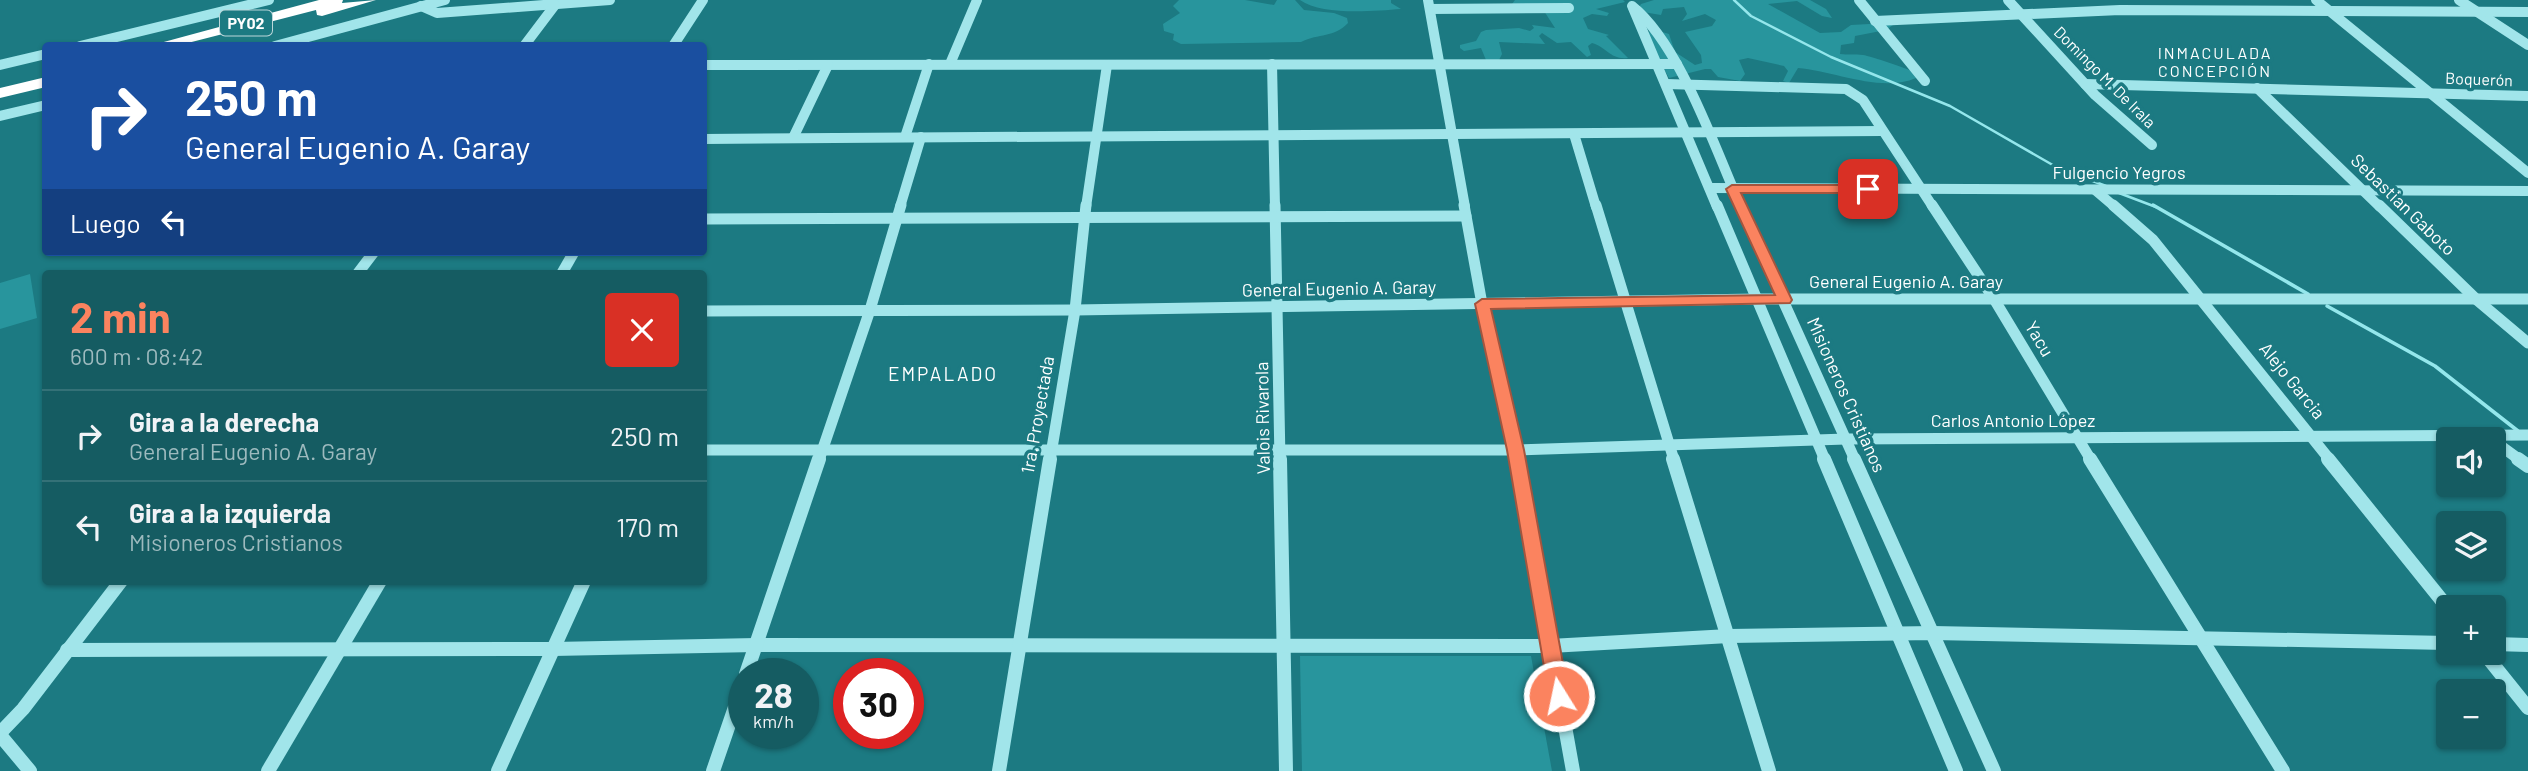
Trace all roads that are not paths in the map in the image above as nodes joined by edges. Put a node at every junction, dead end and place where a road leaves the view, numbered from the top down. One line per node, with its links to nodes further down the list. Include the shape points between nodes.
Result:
1 (268, 0): 24 (street)
2 (336, 0): 25 (highway, PY02)
3 (369, 0): 26 (highway, PY02)
4 (445, 0): 16 (street)
5 (610, 0): 14 (street)
6 (703, 0): 29 (street)
7 (977, 0): 34 (street)
8 (1859, 0): 23 (street)
9 (2008, 0): 19 (street, Domingo M. De Irala)
10 (2163, 0): 18 (street)
11 (2316, 0): 20 (street)
12 (2459, 0): 21 (street)
13 (1630, 3): 36 (street, Misioneros Cristianos); 37 (street, Misioneros Cristianos, via 1655,26)
14 (555, 5): 16 (street, via 437,13); 28 (street)
15 (1429, 5): 17 (street); 32 (street)
16 (421, 6): 27 (street)
17 (1569, 8)
18 (2175, 11): 19 (street); 20 (street)
19 (2019, 12): 23 (street); 47 (street, Domingo M. De Irala)
20 (2330, 12): 21 (street); 51 (street)
21 (2477, 12): 22 (street); 30 (street)
22 (2528, 12)
23 (1875, 22): 43 (street)
24 (96, 42)
25 (172, 42)
26 (206, 42)
27 (290, 42)
28 (527, 42)
29 (676, 42)
30 (2528, 45)
31 (42, 55): 38 (street)
32 (1441, 63): 35 (street); 36 (street); 57 (street)
33 (929, 64): 34 (street); 40 (street); 63 (street)
34 (950, 64): 41 (street)
35 (1272, 64): 41 (street); 59 (street, Valois Rivarola)
36 (1658, 64): 37 (street); 46 (street, Misioneros Cristianos)
37 (1677, 64): 48 (street, Misioneros Cristianos)
38 (0, 65)
39 (707, 65): 40 (street)
40 (828, 65): 64 (street)
41 (1107, 65): 62 (street, 1ra. Proyectada)
42 (42, 73): 44 (highway)
43 (1925, 82)
44 (0, 83)
45 (42, 83): 50 (highway)
46 (1666, 84): 48 (street, Yacu); 58 (street, Misioneros Cristianos)
47 (2085, 84): 49 (street, Boquerón); 66 (street, Domingo M. De Irala)
48 (1686, 85): 55 (street, Misioneros Cristianos); 56 (street, Yacu, via 1846,89 1863,100)
49 (2257, 88): 51 (street, Boquerón); 73 (street, Sebastian Gaboto)
50 (0, 93)
51 (2429, 94): 52 (street, Boquerón); 67 (street)
52 (2528, 96)
53 (42, 105): 54 (street)
54 (0, 116)
55 (1707, 131): 56 (street); 58 (street); 69 (street, Misioneros Cristianos)
56 (1882, 131): 70 (street, Yacu)
57 (1453, 133): 59 (street); 60 (street); 75 (street)
58 (1687, 133): 60 (street); 68 (street, Misioneros Cristianos)
59 (1275, 134): 62 (street); 74 (street, Valois Rivarola)
60 (1574, 134): 87 (street)
61 (921, 136): 62 (street); 63 (street); 76 (street)
62 (1095, 136): 77 (street, 1ra. Proyectada)
63 (905, 137): 64 (street)
64 (793, 138): 65 (street)
65 (707, 139)
66 (2152, 145)
67 (2528, 173)
68 (1710, 188): 69 (street, Fulgencio Yegros); 81 (street, Misioneros Cristianos)
69 (1732, 189): 70 (street, Fulgencio Yegros); 84 (street, Misioneros Cristianos)
70 (1922, 190): 71 (street, Fulgencio Yegros); 82 (street, Yacu)
71 (2100, 191): 73 (street, Fulgencio Yegros); 85 (street, Alejo Garcia, via 2152,240)
72 (2528, 191): 73 (street, Fulgencio Yegros)
73 (2364, 192): 86 (street, Sebastian Gaboto)
74 (1276, 215): 75 (street); 77 (street); 89 (street, Valois Rivarola)
75 (1466, 216): 88 (street)
76 (896, 217): 77 (street); 78 (street); 90 (street)
77 (1084, 218): 91 (street, 1ra. Proyectada)
78 (707, 219)
79 (371, 256): 80 (street)
80 (360, 270)
81 (1757, 299): 84 (street, General Eugenio A. Garay); 87 (street, General Eugenio A. Garay); 100 (street, Misioneros Cristianos)
82 (1994, 299): 84 (street, General Eugenio A. Garay); 85 (street, General Eugenio A. Garay); 98 (street, Yacu)
83 (2528, 299): 86 (street, General Eugenio A. Garay)
84 (1784, 300): 99 (street, Misioneros Cristianos)
85 (2202, 300): 86 (street, General Eugenio A. Garay); 95 (street, Alejo Garcia)
86 (2477, 300): 93 (street, Sebastian Gaboto)
87 (1626, 301): 88 (street, General Eugenio A. Garay); 101 (street)
88 (1482, 304): 89 (street, General Eugenio A. Garay); 107 (street)
89 (1279, 307): 91 (street, General Eugenio A. Garay); 103 (street, Valois Rivarola)
90 (870, 310): 91 (street, General Eugenio A. Garay); 92 (street, General Eugenio A. Garay); 104 (street)
91 (1075, 310): 102 (street, 1ra. Proyectada)
92 (707, 311)
93 (2528, 343)
94 (2528, 435): 96 (street, Carlos Antonio López)
95 (2312, 436): 97 (street, Carlos Antonio López); 98 (street, Carlos Antonio López); 112 (street, Alejo Garcia)
96 (2506, 436)
97 (2436, 437)
98 (2078, 438): 99 (street, Carlos Antonio López); 116 (street, Yacu)
99 (1846, 439): 100 (street, Carlos Antonio López); 113 (street, Misioneros Cristianos)
100 (1817, 440): 101 (street, Carlos Antonio López); 114 (street, Misioneros Cristianos)
101 (1669, 444): 107 (street, Carlos Antonio López); 115 (street)
102 (1050, 448): 103 (street, Carlos Antonio López); 104 (street, Carlos Antonio López); 120 (street, 1ra. Proyectada)
103 (1280, 448): 107 (street, Carlos Antonio López); 122 (street, Valois Rivarola)
104 (823, 449): 106 (street, Carlos Antonio López); 119 (street)
105 (2506, 449): 108 (street)
106 (707, 450)
107 (1516, 450): 123 (street)
108 (2528, 466)
109 (118, 585): 126 (street)
110 (378, 585): 124 (street)
111 (582, 585): 125 (street)
112 (2438, 595)
113 (1933, 632): 114 (street); 116 (street); 141 (street, Misioneros Cristianos)
114 (1898, 633): 115 (street); 140 (street, Misioneros Cristianos)
115 (1729, 636): 123 (street); 139 (street)
116 (2198, 636): 117 (street); 142 (street, Yacu)
117 (2436, 643)
118 (2506, 644): 121 (street)
119 (756, 645): 120 (street); 125 (street); 127 (street)
120 (1019, 645): 122 (street); 136 (street, 1ra. Proyectada)
121 (2528, 645)
122 (1284, 646): 123 (street); 137 (street, Valois Rivarola)
123 (1550, 646): 138 (street)
124 (340, 649): 125 (street); 126 (street); 133 (street)
125 (553, 649): 134 (street)
126 (67, 650): 131 (street)
127 (752, 658)
128 (2494, 665): 129 (street)
129 (2528, 708)
130 (728, 727): 135 (street)
131 (0, 734): 132 (street)
132 (30, 771)
133 (268, 771)
134 (498, 771)
135 (713, 771)
136 (999, 771)
137 (1286, 771)
138 (1573, 771)
139 (1769, 771)
140 (1956, 771)
141 (1994, 771)
142 (2283, 771)

